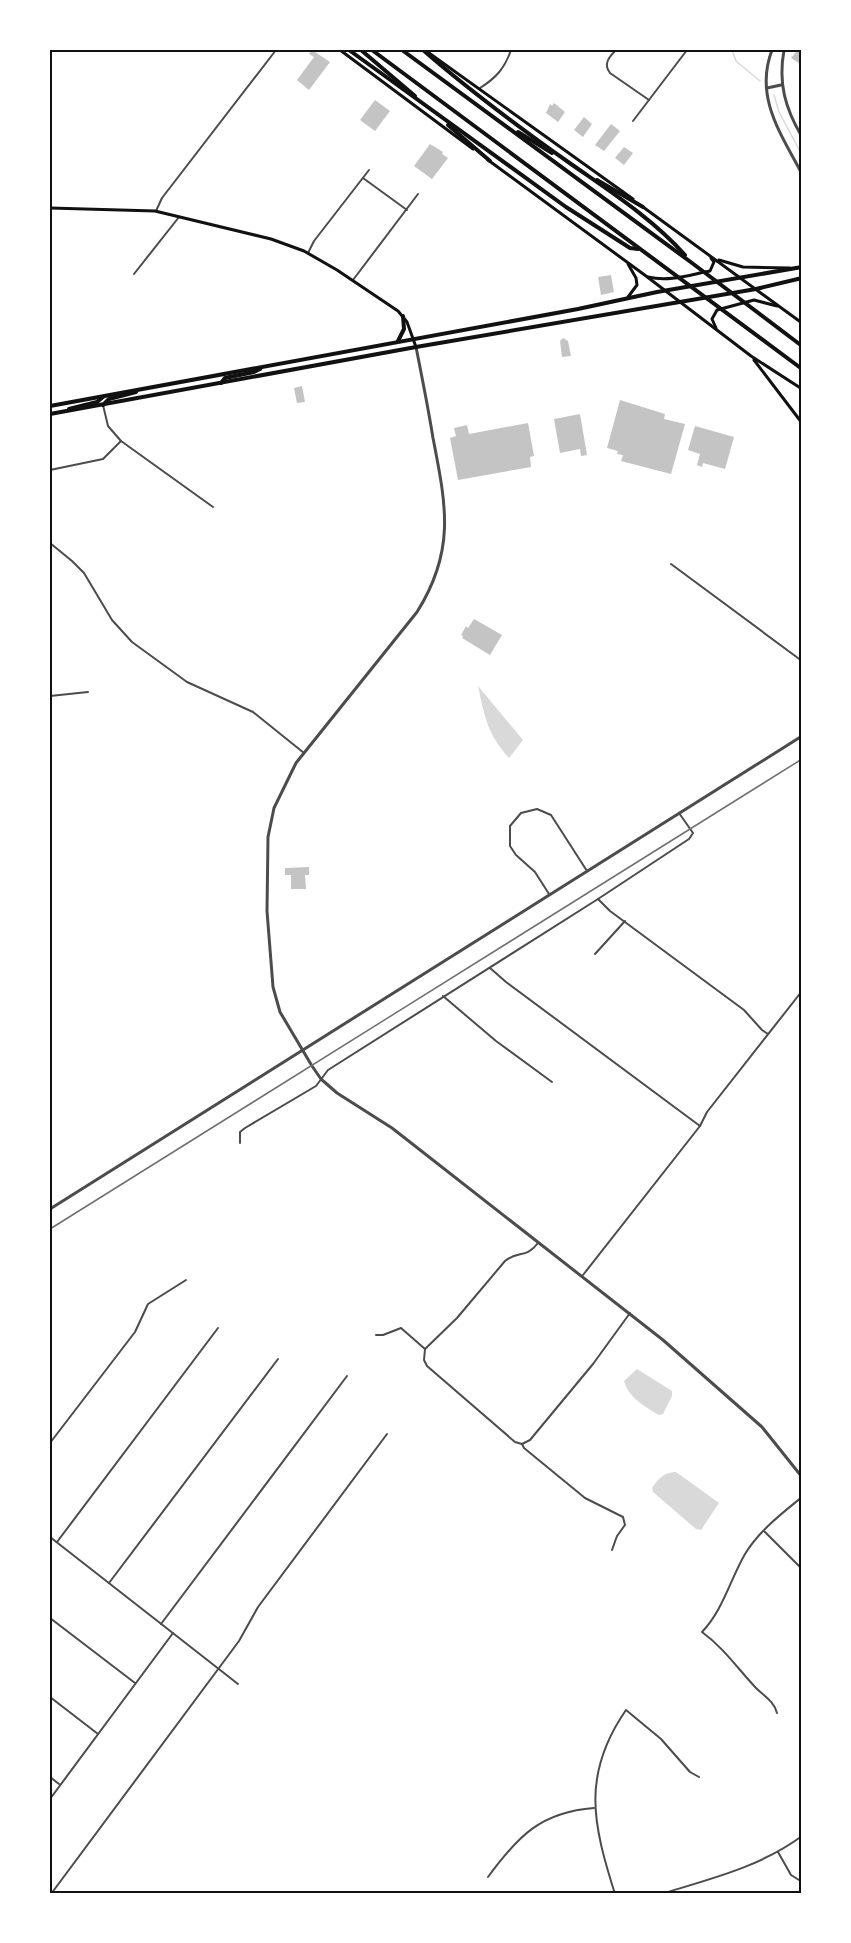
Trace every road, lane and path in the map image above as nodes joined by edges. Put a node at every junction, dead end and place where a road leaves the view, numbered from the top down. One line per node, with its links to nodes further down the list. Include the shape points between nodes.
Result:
1 (276, 50): 28 (street)
2 (340, 50): 20 (main road)
3 (349, 50): 30 (main road, via 593,225 630,248)
4 (361, 50): 20 (main road)
5 (372, 50): 30 (main road)
6 (402, 50): 17 (main road)
7 (424, 50): 15 (main road); 35 (main road, via 536,139 642,215)
8 (511, 50): 15 (street, via 499,74)
9 (616, 50): 16 (street, via 607,60 607,69)
10 (687, 50): 16 (street)
11 (772, 50): 14 (street)
12 (784, 50): 13 (street)
13 (781, 85): 14 (street); 19 (street)
14 (767, 88): 22 (street, via 773,120)
15 (480, 89): 25 (main road)
16 (649, 100): 18 (street)
17 (481, 108): 25 (main road); 35 (main road)
18 (633, 122)
19 (801, 137)
20 (490, 161): 34 (main road)
21 (369, 170): 23 (street)
22 (801, 174)
23 (363, 177): 27 (street); 31 (street)
24 (418, 194): 27 (street)
25 (643, 207): 32 (main road)
26 (50, 208): 28 (main road)
27 (407, 210): 42 (street)
28 (155, 212): 29 (main road)
29 (179, 217): 31 (main road); 38 (street)
30 (642, 250): 57 (main road)
31 (308, 252): 42 (main road)
32 (710, 255): 33 (main road); 39 (main road, via 714,262 710,271 660,280)
33 (715, 258): 37 (main road, via 743,267); 40 (main road)
34 (627, 262): 39 (main road); 45 (main road, via 637,285)
35 (692, 262): 53 (main road)
36 (801, 267): 37 (main road)
37 (794, 268): 40 (main road)
38 (134, 274)
39 (646, 276): 44 (main road)
40 (740, 278): 43 (main road); 44 (main road)
41 (801, 278): 43 (main road)
42 (353, 280): 48 (main road)
43 (756, 289): 46 (main road); 47 (main road)
44 (665, 291): 45 (main road); 46 (main road)
45 (628, 298): 51 (main road)
46 (680, 302): 50 (main road); 54 (main road)
47 (782, 308): 49 (main road); 50 (main road, via 754,300 717,310 712,319)
48 (403, 316): 51 (main road); 52 (main road, via 404,330)
49 (801, 323)
50 (716, 329): 55 (main road)
51 (414, 339): 52 (main road); 54 (main road)
52 (397, 342): 56 (main road)
53 (801, 346)
54 (416, 347): 58 (main road); 76 (street, via 443,488 446,525 441,559 433,584 417,612)
55 (751, 357): 59 (main road); 66 (main road)
56 (263, 367): 58 (main road, via 225,378); 60 (main road)
57 (801, 369)
58 (221, 383): 62 (main road)
59 (801, 389)
60 (139, 390): 61 (main road); 62 (main road, via 109,399)
61 (103, 397): 63 (main road); 64 (main road)
62 (103, 405): 64 (main road); 67 (street, via 108,426)
63 (50, 406)
64 (66, 411): 65 (main road)
65 (50, 414)
66 (801, 423)
67 (121, 441): 68 (street, via 103,459); 69 (street)
68 (50, 470)
69 (213, 507)
70 (50, 543): 76 (street, via 84,573 115,625 143,652 187,682 253,712)
71 (671, 564): 72 (street)
72 (801, 660)
73 (88, 692): 74 (street)
74 (50, 696)
75 (801, 736): 77 (street)
76 (304, 753): 87 (street, via 280,792 270,824 267,911 276,1002)
77 (679, 813): 78 (street); 80 (street, via 693,833 689,839)
78 (587, 871): 79 (street); 79 (street, via 551,815 537,809 521,813 510,826 510,846 535,872)
79 (549, 894): 87 (street)
80 (598, 899): 81 (street); 83 (street)
81 (625, 921): 82 (street); 86 (street, via 744,1010)
82 (595, 954)
83 (490, 968): 85 (street); 90 (street)
84 (801, 991): 86 (street)
85 (443, 996): 88 (street, via 328,1070); 89 (street)
86 (768, 1034): 90 (street)
87 (303, 1051): 88 (street); 92 (street)
88 (321, 1079): 91 (street, via 316,1086 245,1128 240,1132); 93 (street, via 392,1128)
89 (552, 1082)
90 (700, 1126): 94 (street)
91 (240, 1143)
92 (50, 1209)
93 (539, 1242): 94 (street); 99 (street, via 528,1253 513,1255 505,1261)
94 (583, 1275): 96 (street)
95 (186, 1280): 103 (street, via 148,1304 135,1332)
96 (630, 1313): 104 (street, via 593,1365 530,1440); 105 (street, via 762,1427)
97 (218, 1328): 109 (street)
98 (376, 1335): 99 (street, via 402,1328)
99 (425, 1349): 104 (street, via 427,1366)
100 (278, 1359): 112 (street)
101 (347, 1376): 114 (street)
102 (387, 1434): 116 (street, via 258,1606 239,1641)
103 (50, 1443)
104 (522, 1444): 110 (street, via 585,1498 625,1520)
105 (801, 1477)
106 (801, 1497): 107 (street)
107 (764, 1531): 111 (street); 120 (street, via 746,1553 720,1606 702,1632 775,1705)
108 (50, 1537): 109 (street)
109 (57, 1542): 112 (street)
110 (612, 1550)
111 (801, 1569)
112 (109, 1583): 114 (street)
113 (50, 1618): 117 (street)
114 (161, 1624): 115 (street)
115 (172, 1633): 116 (street); 117 (street)
116 (218, 1668): 118 (street); 132 (street)
117 (135, 1683): 121 (street)
118 (238, 1684)
119 (50, 1697): 121 (street)
120 (777, 1713)
121 (98, 1734): 124 (street)
122 (50, 1777): 124 (street)
123 (699, 1777): 126 (street, via 626,1710 602,1756)
124 (60, 1785): 125 (street)
125 (50, 1799)
126 (594, 1808): 129 (street, via 562,1813 530,1829); 133 (street)
127 (801, 1836): 128 (street)
128 (778, 1852): 130 (street, via 791,1875); 131 (street)
129 (488, 1877)
130 (800, 1880)
131 (674, 1892): 134 (street)
132 (51, 1893)
133 (615, 1893)
134 (661, 1893)

